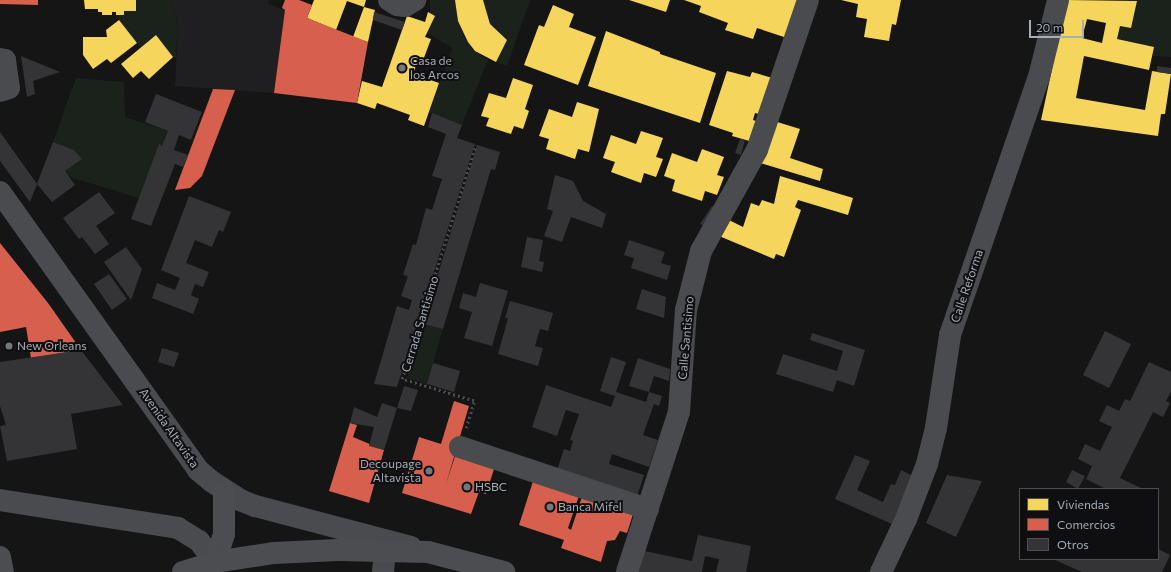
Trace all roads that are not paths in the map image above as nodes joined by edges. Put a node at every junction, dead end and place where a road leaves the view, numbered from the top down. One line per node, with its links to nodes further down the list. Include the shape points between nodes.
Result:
1 (389, 0): 2 (street, via 405,6)
2 (415, 0)
3 (808, 0): 11 (street, Calle Santisimo, via 757,150 701,252 686,310 679,412)
4 (1058, 0): 21 (street, Calle Reforma, via 1039,77 950,335 936,428 927,464 906,519)
5 (0, 59): 6 (street, via 4,60 9,88)
6 (0, 91)
7 (3, 191): 9 (street, Avenida Altavista, via 198,470)
8 (460, 447): 11 (street)
9 (224, 491): 13 (street, Avenida Altavista, via 255,506); 15 (main road, via 224,534)
10 (0, 500): 15 (street, via 178,528 199,541)
11 (648, 509): 20 (street, Calle Santisimo)
12 (386, 550): 13 (main road); 15 (main road, via 274,553); 18 (street)
13 (428, 552): 19 (main road, Avenida Altavista)
14 (0, 557): 16 (main road)
15 (215, 562): 17 (main road)
16 (3, 572)
17 (182, 572)
18 (383, 572)
19 (504, 572)
20 (627, 572)
21 (881, 572)

